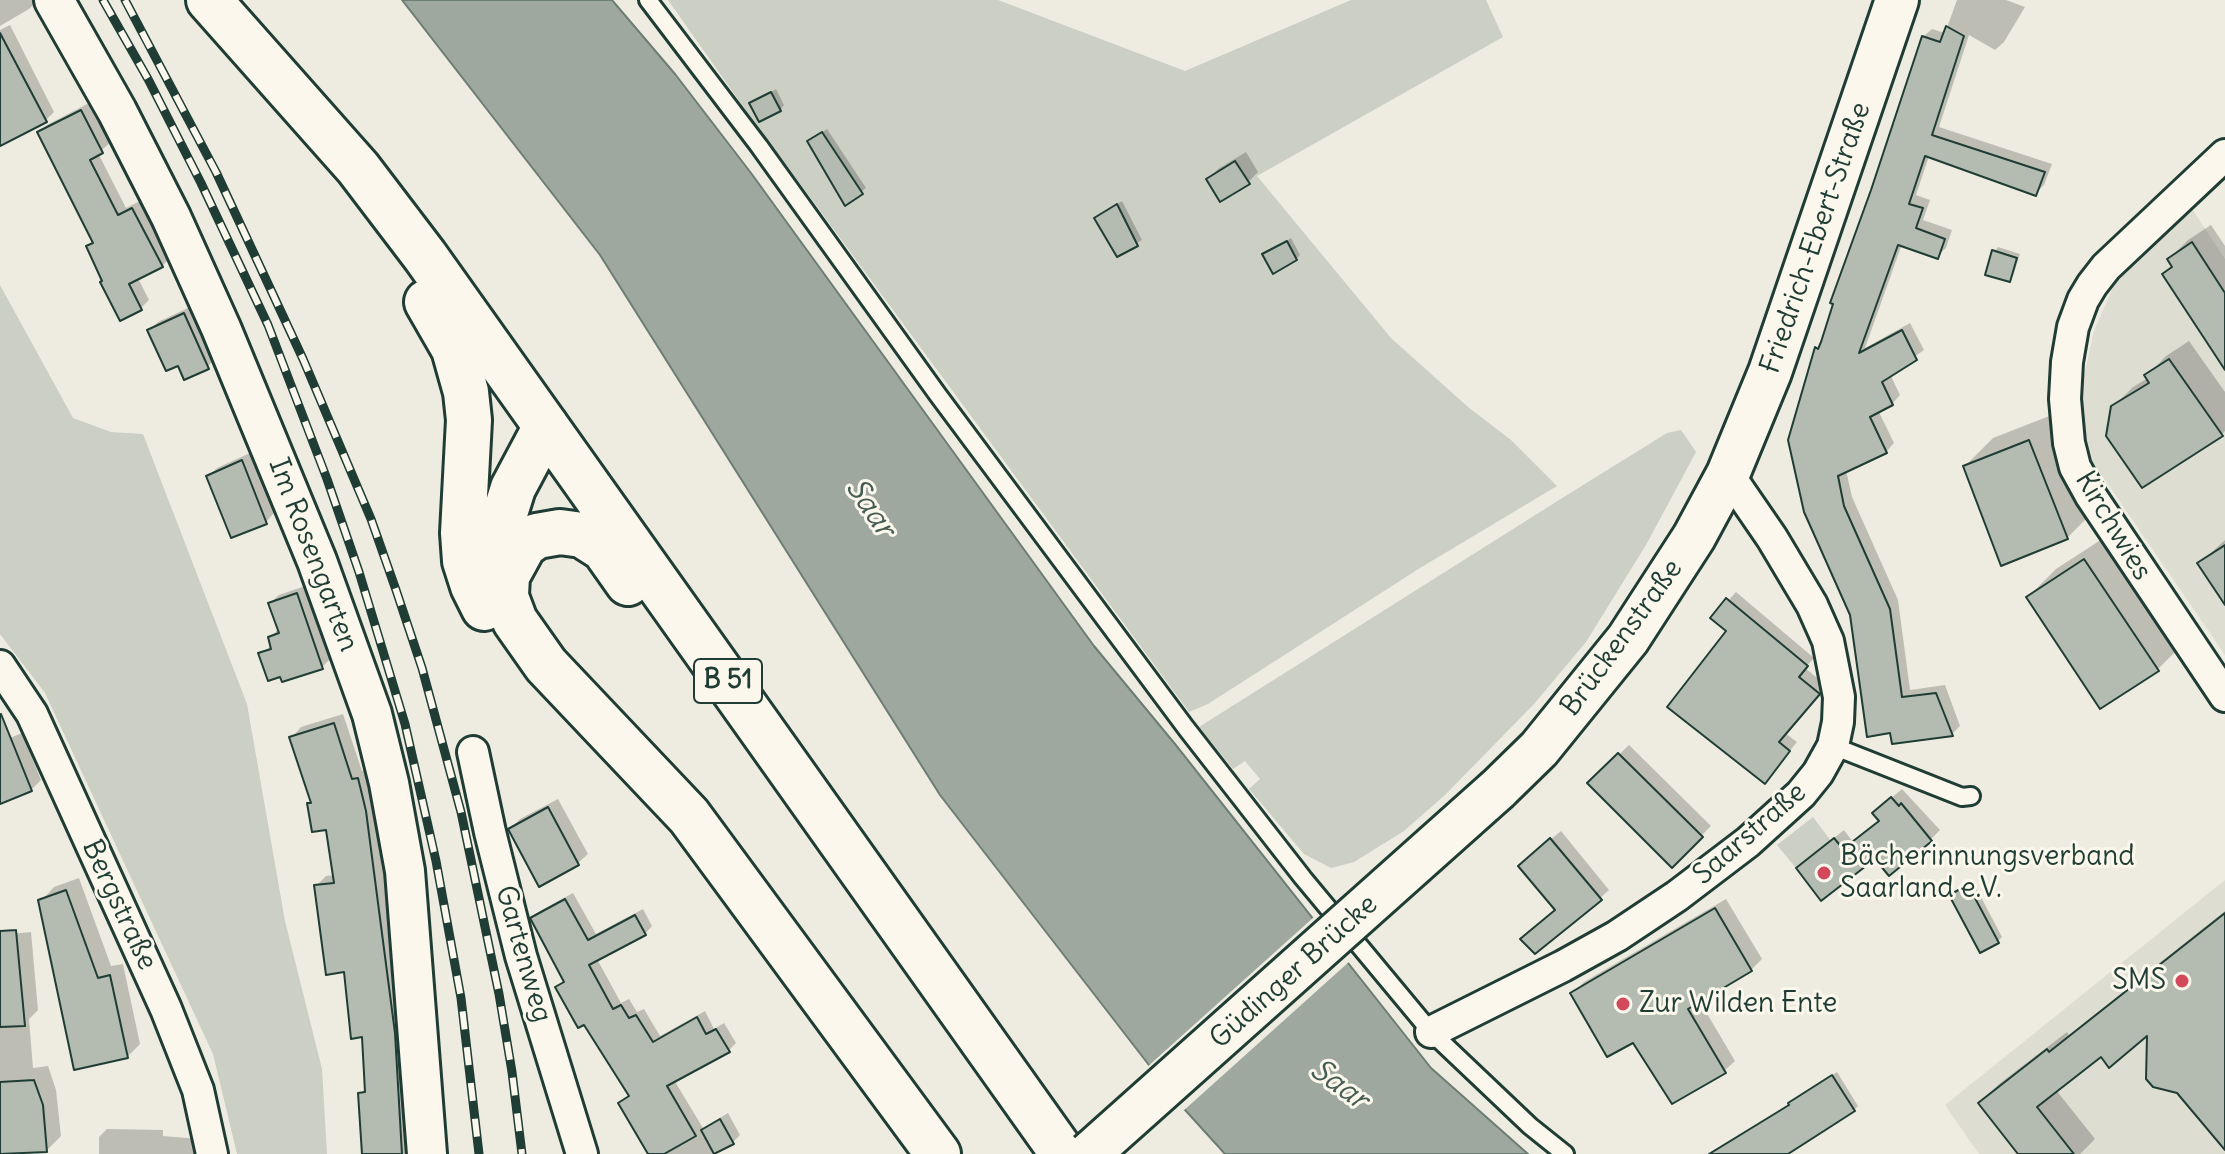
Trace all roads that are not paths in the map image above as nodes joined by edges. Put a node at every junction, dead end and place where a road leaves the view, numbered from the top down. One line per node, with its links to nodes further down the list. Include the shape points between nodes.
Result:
1 (54, 0): 20 (street, Im Rosengarten, via 131,137 215,314 306,533 372,714 405,871)
2 (209, 0): 5 (main road, B 51)
3 (648, 0): 18 (lane, via 1204,752)
4 (1897, 0): 8 (main road, Friedrich-Ebert-Straße, via 1770,372)
5 (283, 83): 7 (main road, B 51, via 358,168); 10 (main road, via 343,187 430,306 454,349 469,420 465,561 473,586 502,635)
6 (2225, 155): 12 (street, Kirchwies, via 2092,285 2073,327 2065,399 2075,467)
7 (546, 426): 9 (main road, via 513,488 498,536 497,573); 17 (main road, B 51)
8 (1728, 474): 13 (street, Saarstraße, via 1772,538 1828,641 1839,697); 15 (main road, Brückenstraße, via 1628,639 1539,749)
9 (506, 597): 10 (main road, via 515,621); 17 (main road, via 513,560 537,536 582,535 604,549 858,901)
10 (546, 665): 22 (main road, via 689,816)
11 (0, 666): 19 (street, Bergstraße, via 32,714 166,1009 198,1090)
12 (2225, 696)
13 (1833, 746): 16 (lane, via 1962,797); 18 (street, Saarstraße, via 1801,794 1677,896 1578,958)
14 (473, 752): 21 (street, Gartenweg, via 521,956)
15 (1498, 789): 24 (main road, Güdinger Brücke, bridge)
16 (1971, 796)
17 (910, 937): 23 (main road, B 51)
18 (1431, 1032): 25 (lane)
19 (212, 1154)
20 (427, 1154)
21 (582, 1154)
22 (938, 1154)
23 (1063, 1154)
24 (1089, 1154)
25 (1565, 1154)

